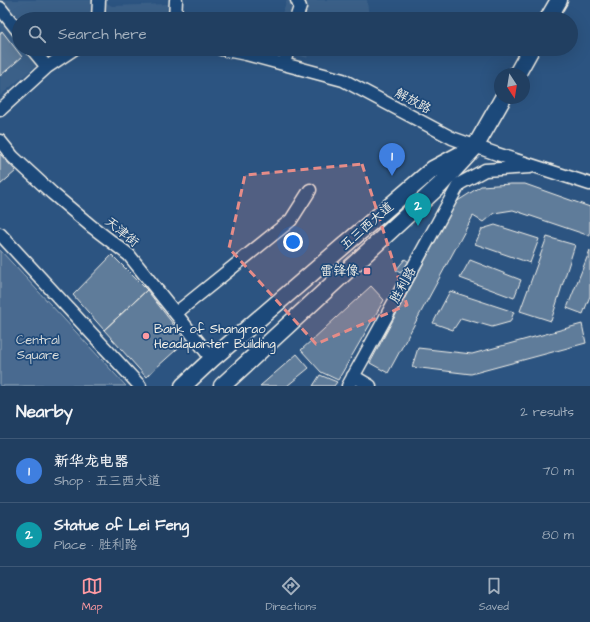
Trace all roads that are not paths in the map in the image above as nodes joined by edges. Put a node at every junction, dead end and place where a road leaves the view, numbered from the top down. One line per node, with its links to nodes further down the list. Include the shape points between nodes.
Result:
1 (98, 0): 6 (street)
2 (176, 0): 7 (street)
3 (296, 0): 8 (street, via 300,7)
4 (559, 0): 9 (main road)
5 (0, 8): 10 (street)
6 (98, 12)
7 (175, 12)
8 (298, 12)
9 (552, 12)
10 (12, 23)
11 (38, 56): 17 (street)
12 (64, 56): 17 (street)
13 (254, 56): 16 (street, 解放路)
14 (286, 56): 16 (street)
15 (527, 56): 18 (main road)
16 (284, 64): 22 (street, 解放路, via 343,80 452,138)
17 (47, 67): 20 (street)
18 (520, 68)
19 (500, 104): 22 (main road)
20 (0, 110)
21 (0, 141): 27 (street, 天津街, via 13,157 52,193 129,255)
22 (475, 147): 23 (street, 解放路); 28 (main road, 五三西大道, via 433,169); 30 (main road, 五三西大道, via 440,184)
23 (536, 166): 24 (street, 解放路); 29 (street, 胜利路, via 485,170 459,184)
24 (590, 184)
25 (310, 190): 27 (street, via 292,220)
26 (0, 234): 31 (street)
27 (176, 313): 28 (street, 天津街)
28 (212, 359): 32 (main road, 五三西大道)
29 (350, 381): 33 (street)
30 (226, 385)
31 (140, 386)
32 (184, 386)
33 (370, 386)

